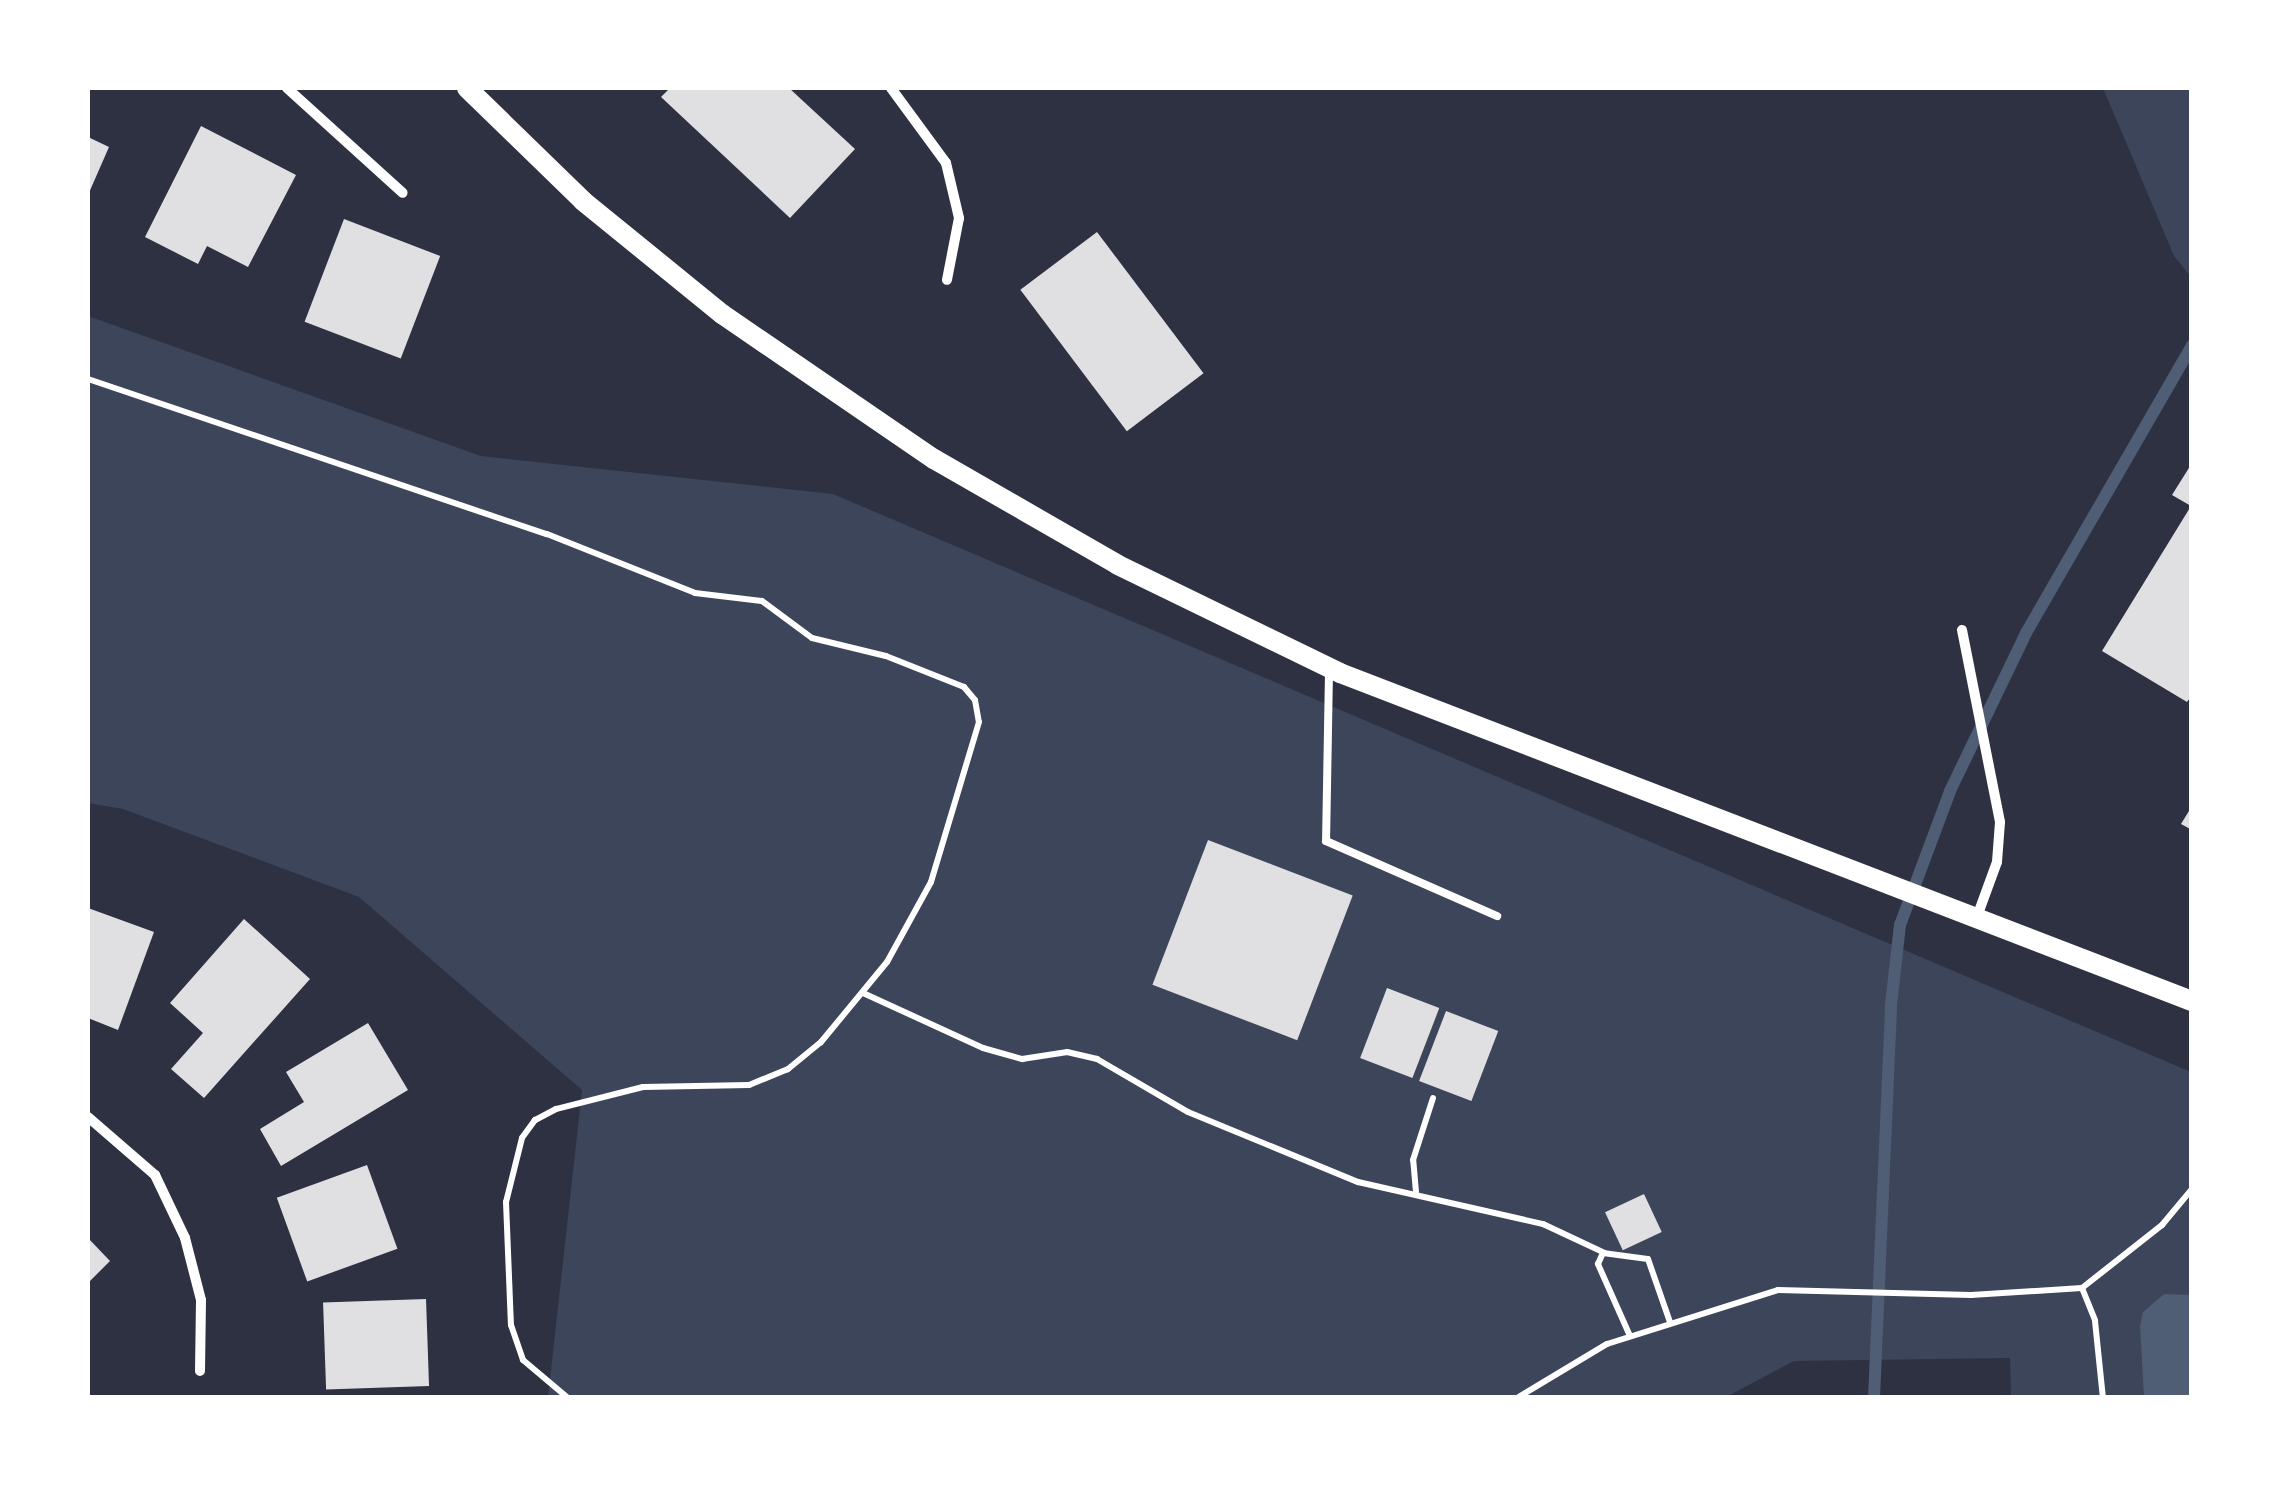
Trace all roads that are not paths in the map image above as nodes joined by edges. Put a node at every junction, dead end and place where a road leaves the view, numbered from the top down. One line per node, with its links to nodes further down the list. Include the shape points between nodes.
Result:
1 (288, 88): 4 (street)
2 (467, 88): 7 (main road, via 583,201 722,314 934,459 1118,564)
3 (891, 88): 5 (street, via 946,162 959,218)
4 (403, 193)
5 (947, 280)
6 (1962, 630): 8 (street, via 2000,822 1997,862)
7 (1330, 667): 8 (main road); 9 (lane, via 1326,841)
8 (1978, 914): 10 (main road)
9 (1497, 916)
10 (2192, 1001)
11 (88, 1117): 12 (street, via 155,1175 185,1238 201,1300)
12 (200, 1371)

